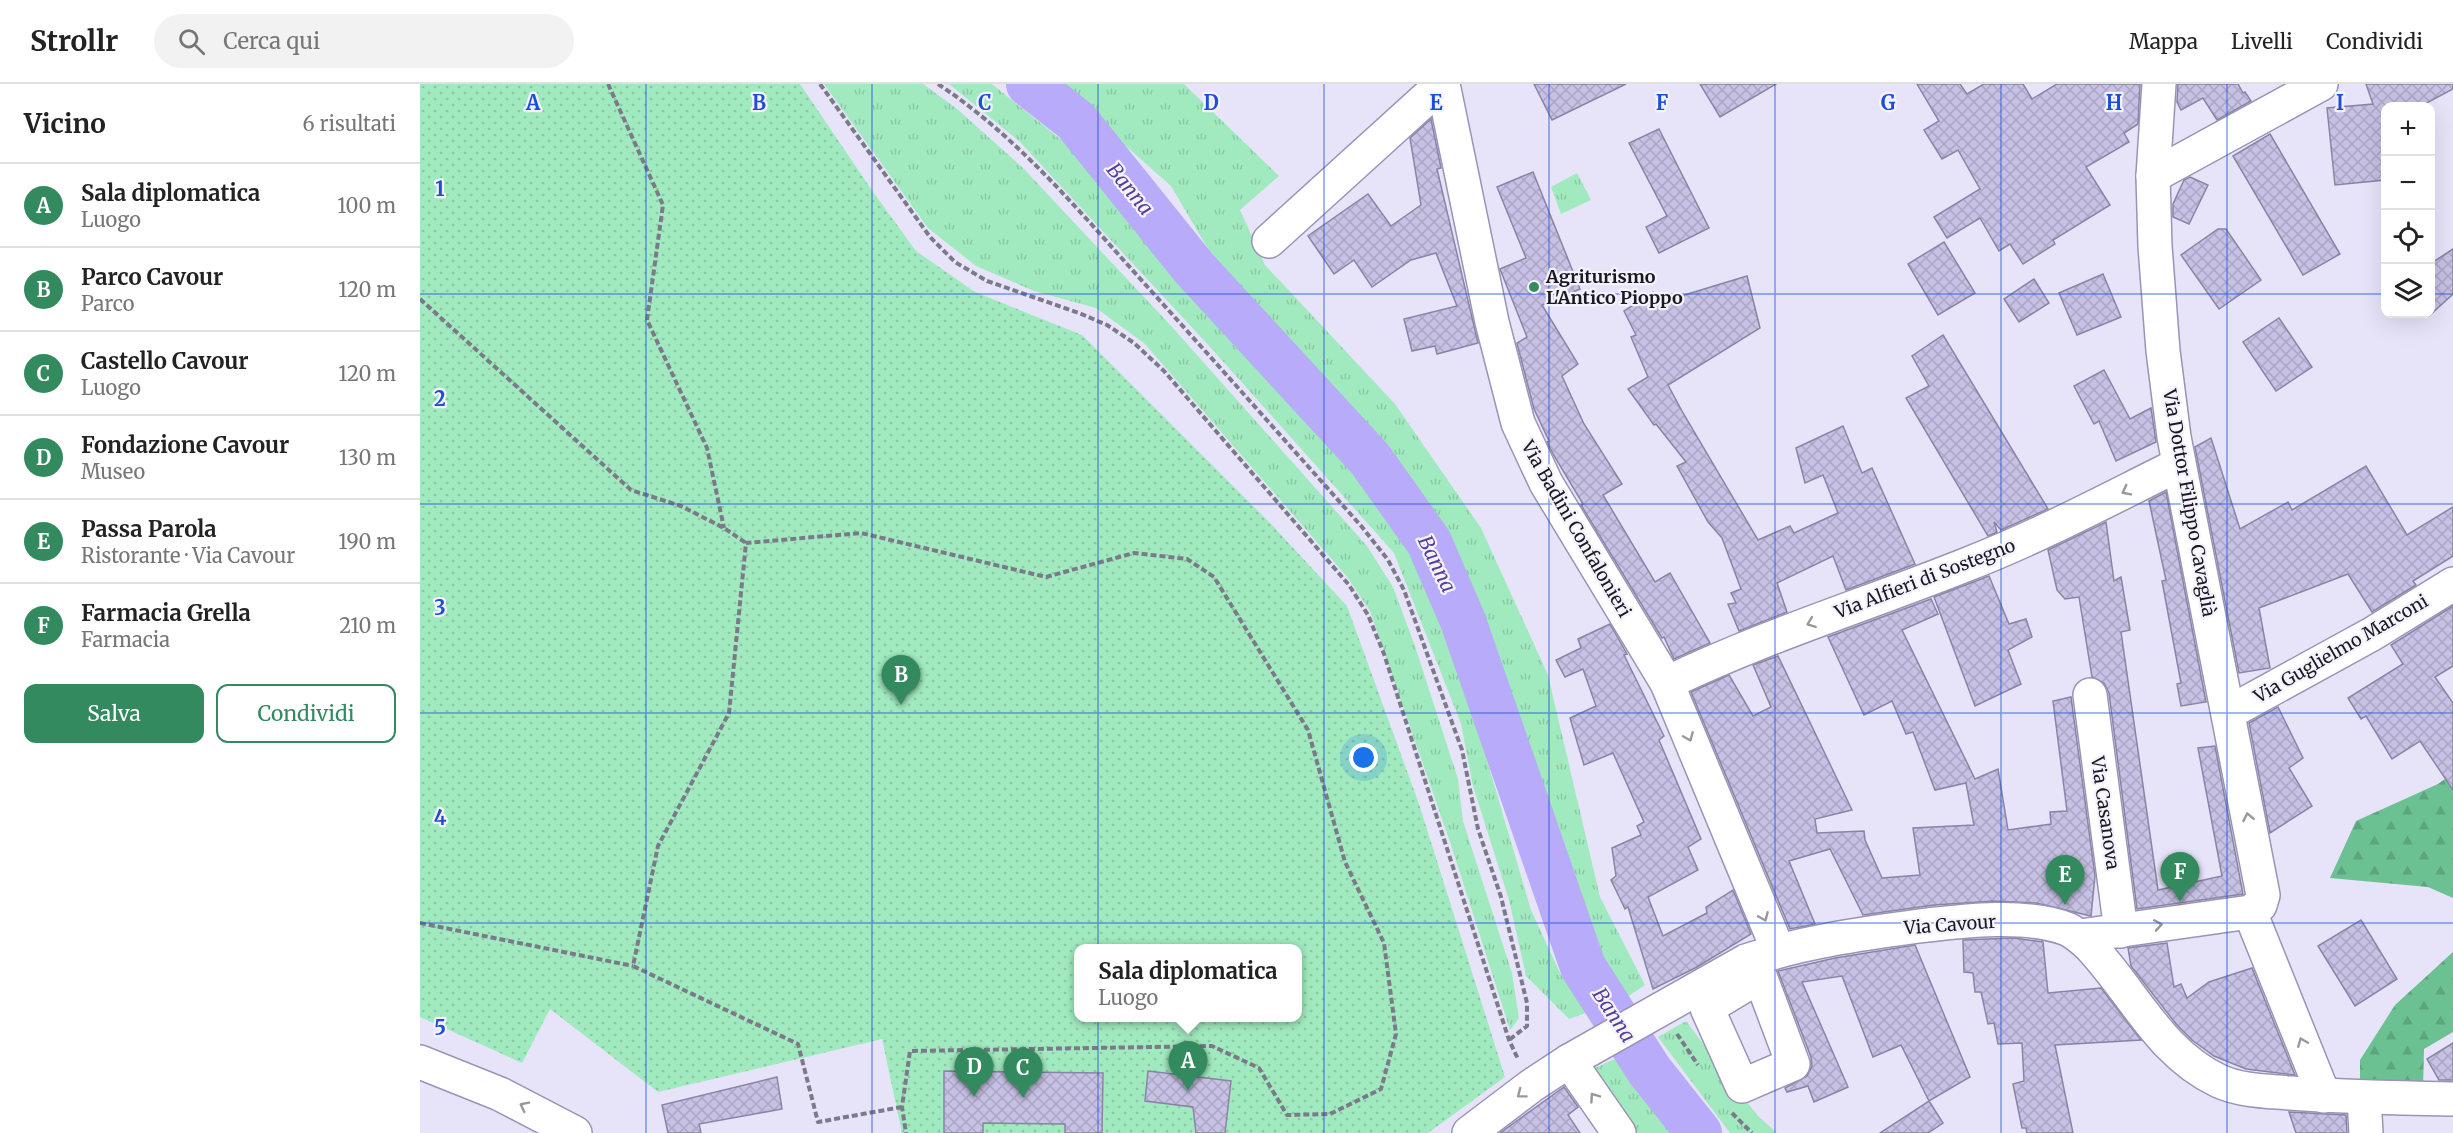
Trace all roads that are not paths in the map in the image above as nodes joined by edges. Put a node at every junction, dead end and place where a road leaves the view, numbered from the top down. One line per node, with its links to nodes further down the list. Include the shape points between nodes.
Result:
1 (1442, 84): 5 (street); 8 (street, Via Badini Confalonieri, via 1492,322 1518,423 1546,483)
2 (2158, 84): 4 (street, Via Dottor Filippo Cavaglià)
3 (2321, 84): 4 (street)
4 (2153, 176): 6 (street, Via Dottor Filippo Cavaglià, via 2163,351)
5 (1269, 241)
6 (2178, 465): 8 (street, Via Alfieri di Sostegno, one-way to 8, via 1970,564 1718,658); 10 (street, Via Dottor Filippo Cavaglià)
7 (2453, 584): 10 (street, Via Guglielmo Marconi, via 2372,634)
8 (1667, 683): 14 (street, Via Badini Confalonieri, one-way to 14)
9 (2090, 695): 12 (street, Via Casanova)
10 (2228, 713): 11 (street, Via Dottor Filippo Cavaglià, one-way to 10, via 2260,905 2263,895)
11 (2250, 912): 12 (street, one-way to 11); 17 (street, one-way to 11)
12 (2121, 931): 13 (street)
13 (2080, 936): 14 (street, Via Cavour, via 2057,926 1971,920 1840,937); 17 (street, Via Cavour, via 2162,1037 2200,1071 2240,1088)
14 (1778, 950): 15 (street, Via Cavour, via 1746,961 1693,1004)
15 (1574, 1058): 21 (street, Via Cavour, one-way to 21); 22 (street, one-way to 15)
16 (420, 1062): 20 (street, one-way to 16, via 500,1094)
17 (2324, 1096): 18 (street, Via Cavour)
18 (2364, 1098): 19 (street, Via Cavour); 23 (street)
19 (2453, 1099)
20 (575, 1133)
21 (1469, 1133)
22 (1619, 1133)
23 (2366, 1133)

